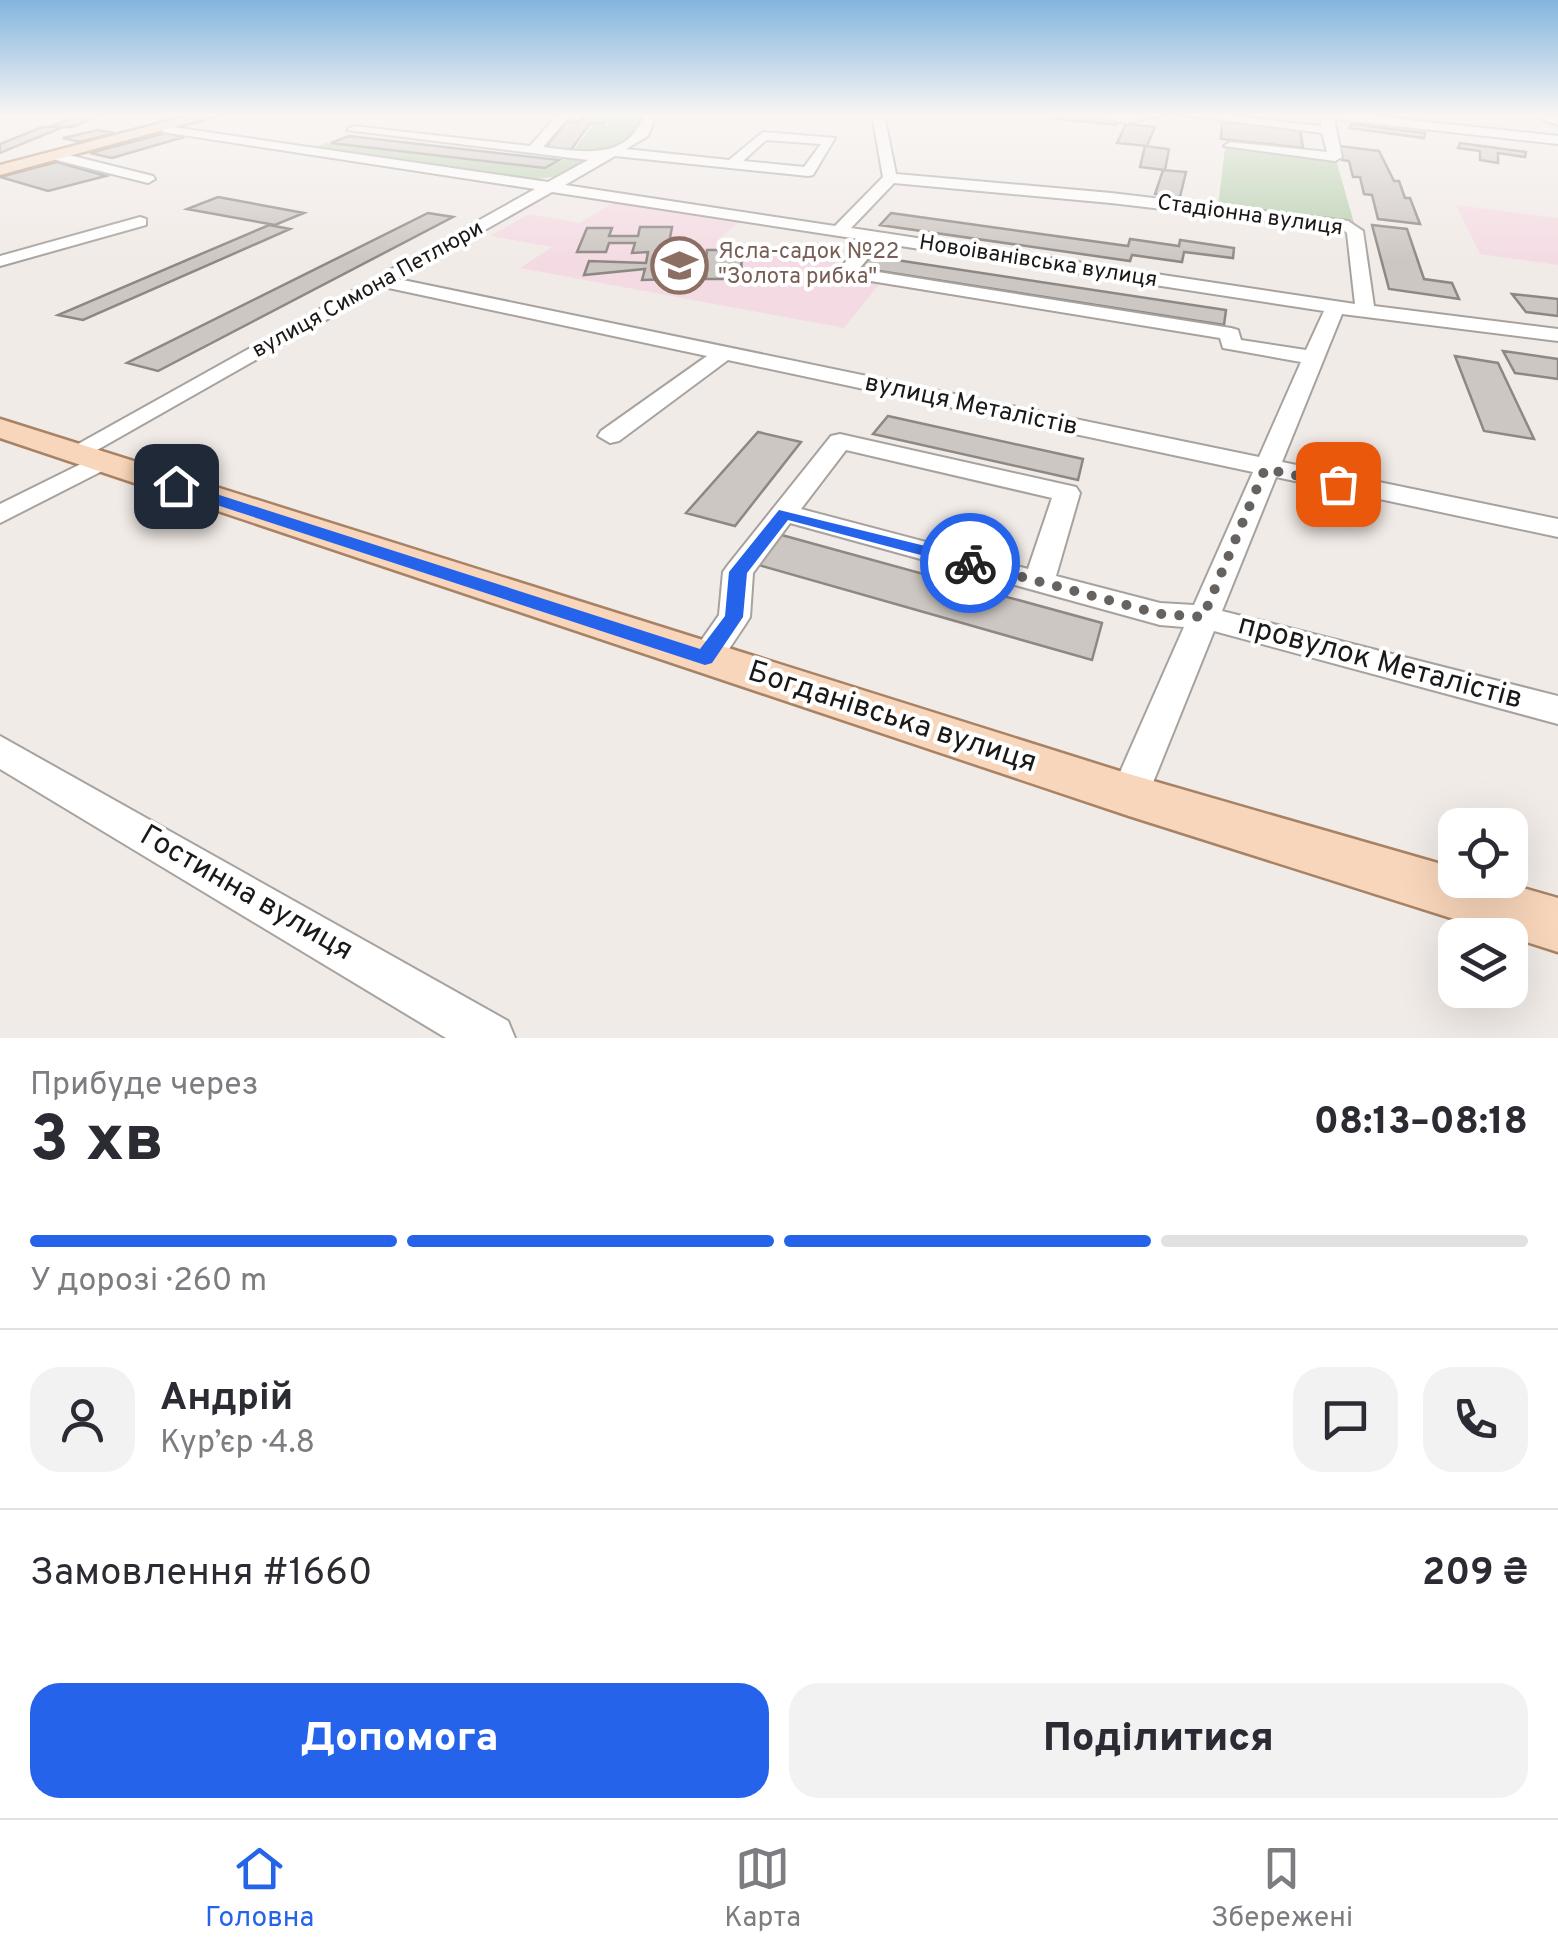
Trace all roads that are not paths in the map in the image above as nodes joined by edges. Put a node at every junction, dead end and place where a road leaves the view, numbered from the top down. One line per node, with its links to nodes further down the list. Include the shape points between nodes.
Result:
1 (85, 163): 9 (street)
2 (400, 163): 10 (street, Новоіванівська вулиця)
3 (592, 163): 10 (street, вулиця Симона Петлюри)
4 (724, 163): 7 (street)
5 (814, 163): 7 (street, via 808,172)
6 (887, 163): 8 (street)
7 (732, 164)
8 (890, 178): 12 (street); 17 (street, Стадіонна вулиця, via 1348,226 1355,231)
9 (148, 180)
10 (553, 186): 12 (street, Новоіванівська вулиця); 15 (street, вулиця Симона Петлюри)
11 (140, 222): 14 (street)
12 (840, 231): 13 (street, Новоіванівська вулиця)
13 (877, 237): 16 (street, Новоіванівська вулиця); 20 (street, via 846,272 1231,334 1230,344)
14 (0, 262)
15 (384, 282): 19 (street, вулиця Металістів); 23 (street, вулиця Симона Петлюри)
16 (1335, 307): 17 (street, Новоіванівська вулиця); 20 (street)
17 (1365, 311): 18 (street, Новоіванівська вулиця)
18 (1558, 336)
19 (722, 354): 22 (street); 24 (street, вулиця Металістів)
20 (1313, 358): 24 (street)
21 (0, 428): 23 (main road, Богданівська вулиця)
22 (610, 436)
23 (87, 457): 26 (street, вулиця Симона Петлюри); 30 (main road, Богданівська вулиця)
24 (1265, 469): 27 (street, вулиця Металістів); 29 (street)
25 (784, 514): 28 (street, провулок Металістів); 28 (street, via 840,440 1068,493); 30 (street, via 738,572 734,617)
26 (0, 515)
27 (1558, 528)
28 (1039, 580): 29 (street, провулок Металістів, via 1160,614)
29 (1203, 617): 31 (street, провулок Металістів); 33 (street)
30 (705, 658): 33 (main road, Богданівська вулиця)
31 (1558, 710)
32 (0, 751): 35 (street, Гостинна вулиця)
33 (1128, 795): 34 (main road, Богданівська вулиця)
34 (1558, 925)
35 (491, 1038)

